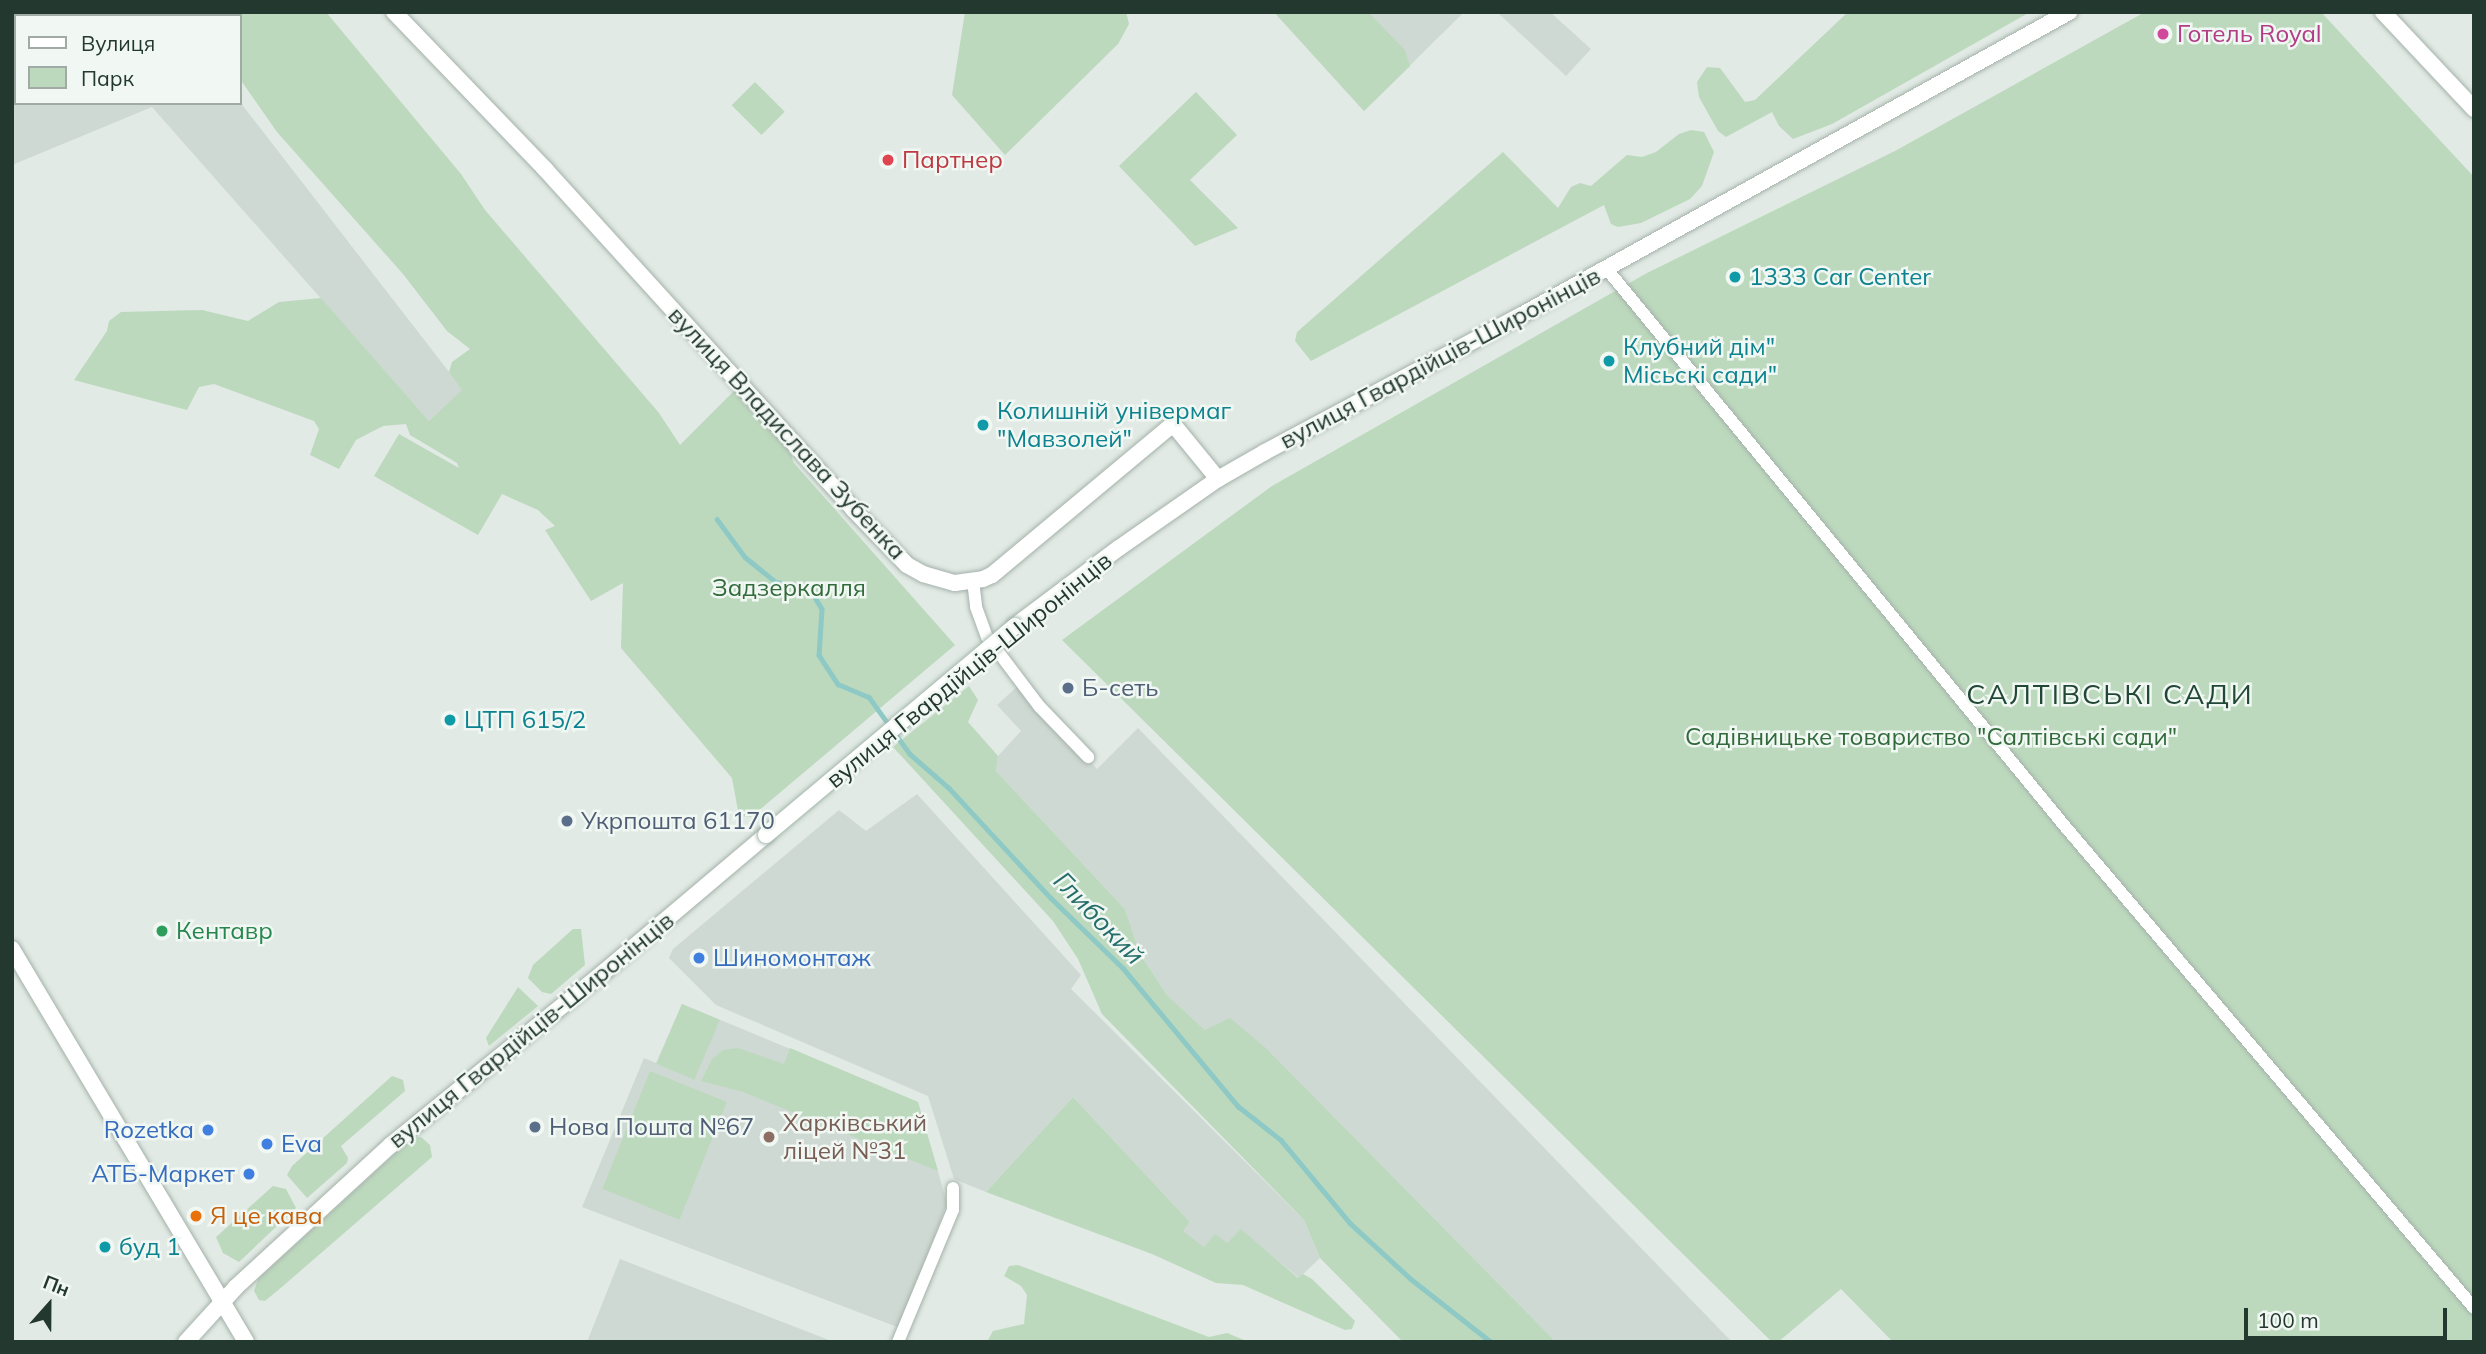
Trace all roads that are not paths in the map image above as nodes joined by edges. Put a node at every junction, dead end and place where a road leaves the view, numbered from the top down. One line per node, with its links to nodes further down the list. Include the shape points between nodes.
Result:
1 (394, 12): 7 (main road, вулиця Владислава Зубенка, via 545,169 907,565 938,580)
2 (2069, 12): 5 (main road, вулиця Гвардійців-Широнінців)
3 (2384, 12): 4 (main road)
4 (2474, 109)
5 (1606, 268): 6 (main road, вулиця Гвардійців-Широнінців); 12 (street, via 2080,844)
6 (1218, 480): 7 (main road, вулиця Владислава Зубенка, via 1173,424 1003,568); 11 (main road, вулиця Гвардійців-Широнінців, bridge, via 1015,626 391,1145)
7 (973, 581): 8 (street, via 975,607 987,637 1039,706)
8 (1088, 757)
9 (12, 949): 11 (main road)
10 (953, 1188): 15 (street, via 953,1210)
11 (221, 1302): 13 (main road, вулиця Гвардійців-Широнінців); 14 (main road)
12 (2474, 1308)
13 (186, 1342)
14 (246, 1342)
15 (898, 1342)

